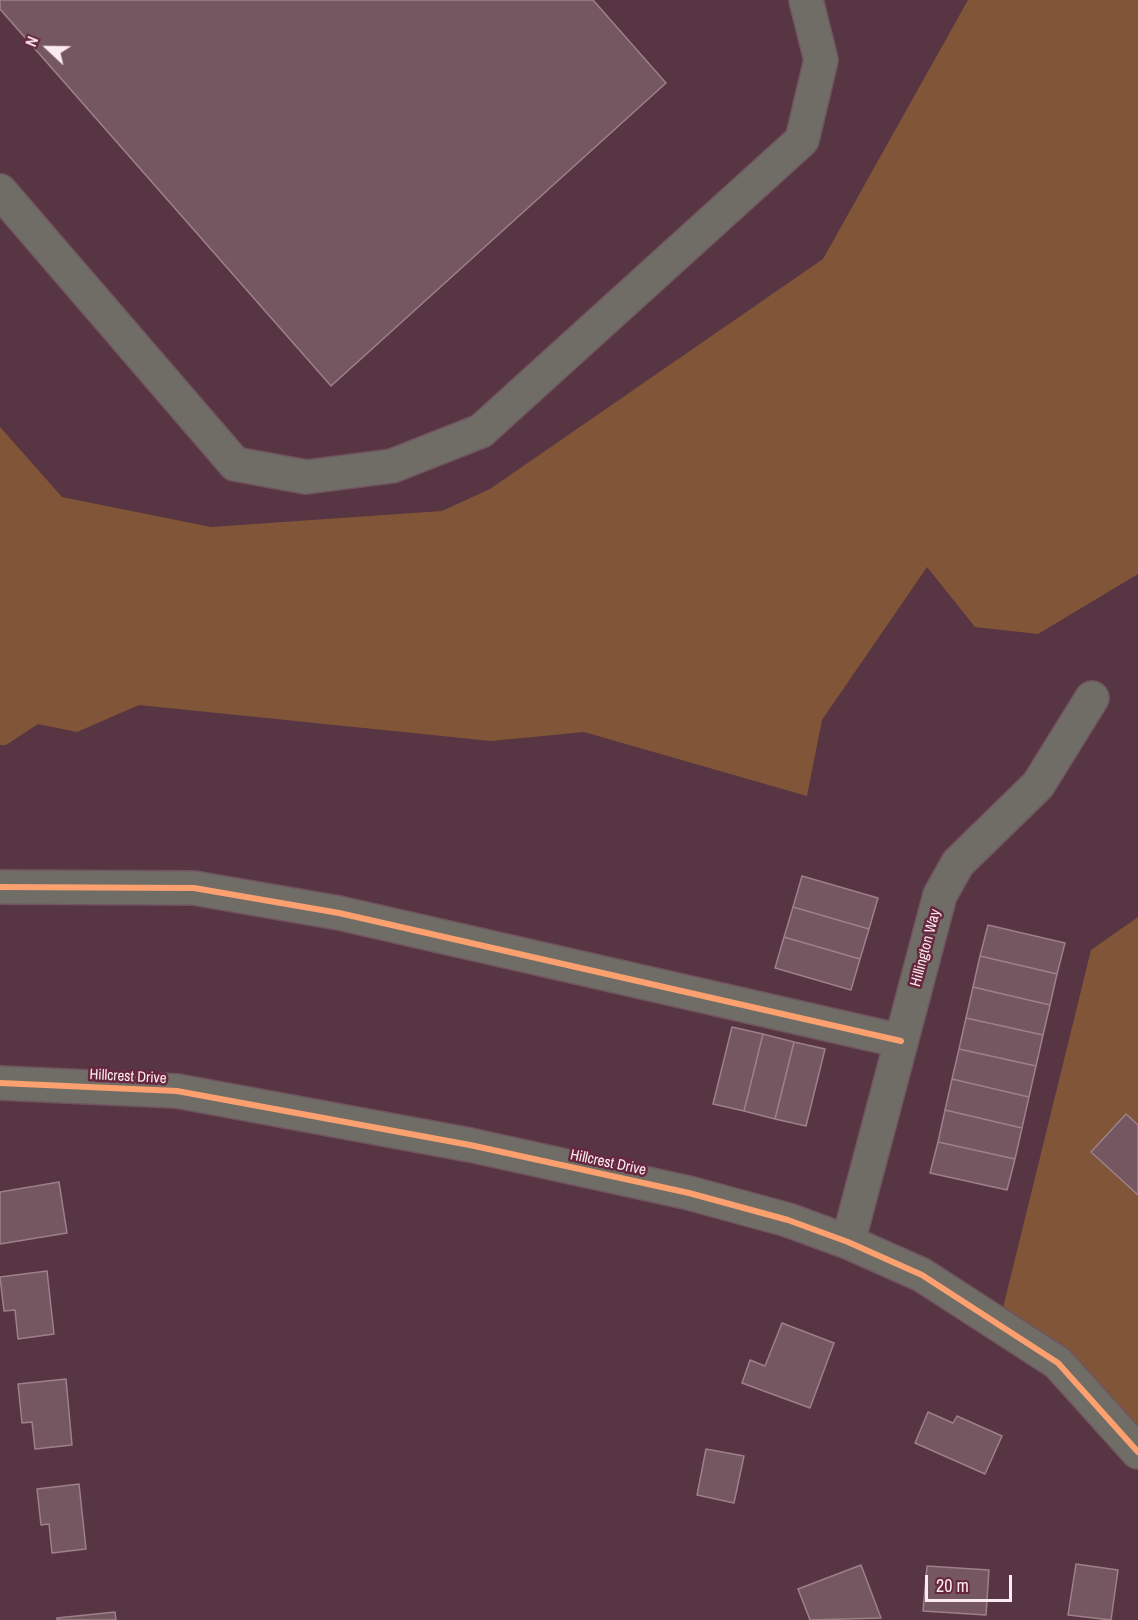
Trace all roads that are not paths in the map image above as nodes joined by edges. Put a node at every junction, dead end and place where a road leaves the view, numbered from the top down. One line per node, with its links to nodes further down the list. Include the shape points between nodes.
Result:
1 (806, 0): 2 (street, via 821,60 802,140 481,431 392,466 306,477 235,464)
2 (0, 191)
3 (1092, 698): 5 (street, Hillington Way, via 1038,785 958,863 940,895)
4 (0, 887): 5 (street, via 194,888 339,913)
5 (901, 1041): 7 (street, Hillington Way)
6 (0, 1083): 7 (street, Hillcrest Drive, via 177,1091 470,1145 689,1193 788,1220)
7 (848, 1242): 8 (street, Hillcrest Drive, via 922,1275 1058,1363)
8 (1138, 1452)

